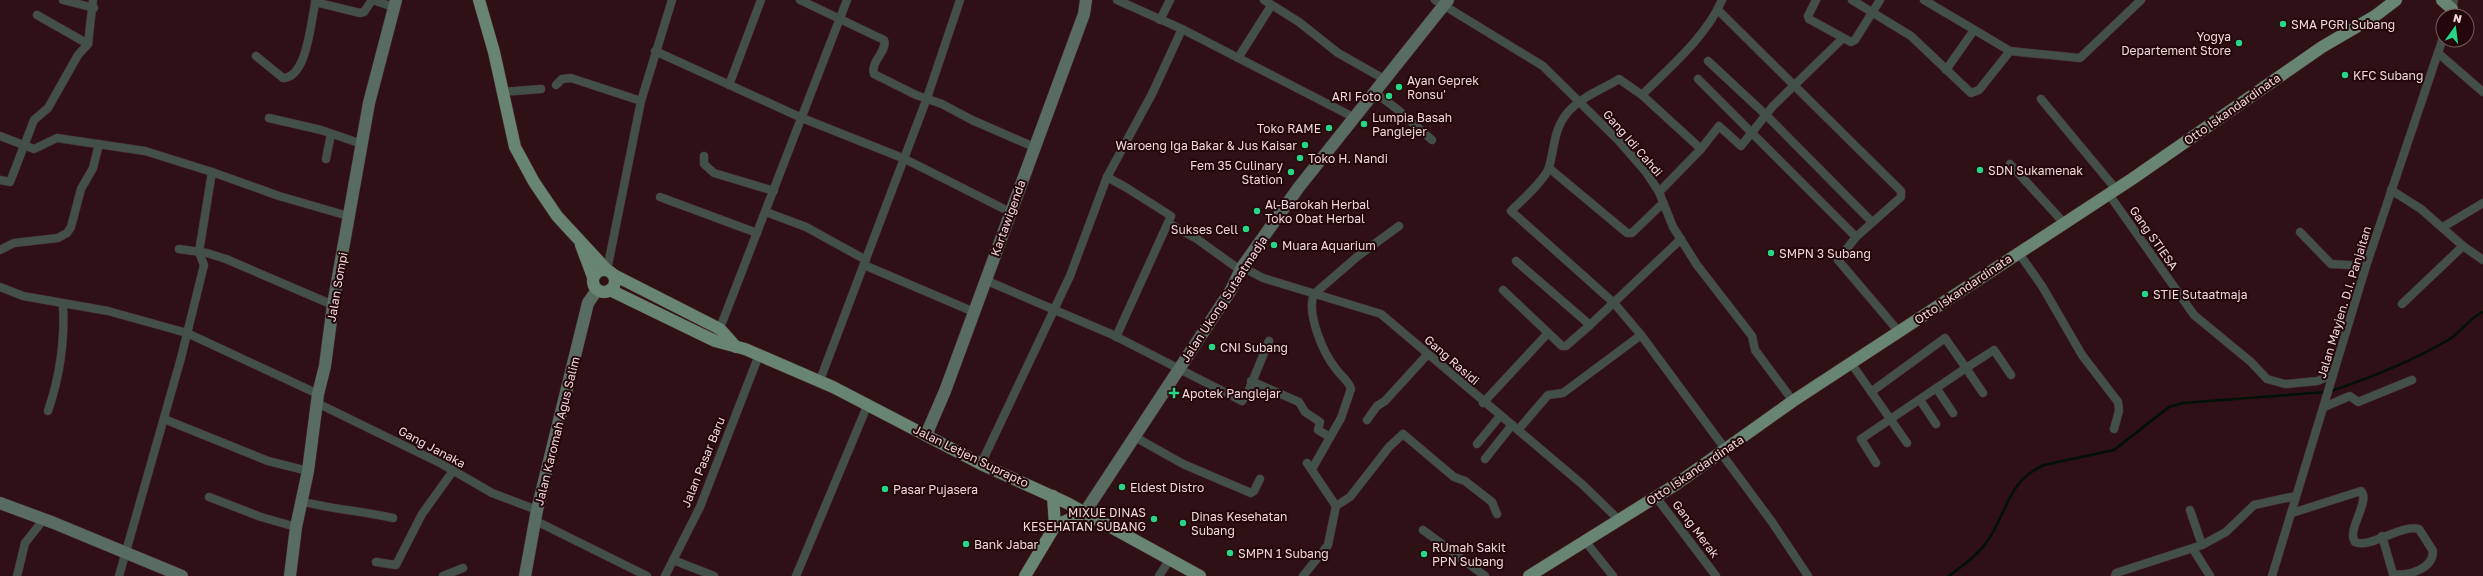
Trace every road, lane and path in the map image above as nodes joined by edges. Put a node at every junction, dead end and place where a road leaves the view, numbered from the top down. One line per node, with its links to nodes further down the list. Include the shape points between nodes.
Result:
1 (63, 0): 24 (street)
2 (372, 0): 21 (street, via 364,12 360,13); 23 (street)
3 (479, 0): 50 (main road)
4 (672, 0): 37 (street)
5 (761, 0): 47 (street)
6 (800, 0): 30 (street)
7 (847, 0): 30 (street)
8 (960, 0): 54 (street)
9 (1086, 0): 69 (street, Kartawigenda, via 1084,14)
10 (1117, 0): 31 (street)
11 (1170, 0): 31 (street)
12 (1264, 0): 25 (street)
13 (1722, 0): 27 (street)
14 (1816, 0): 34 (street, via 1809,19)
15 (1852, 0): 28 (street)
16 (1880, 0): 28 (street)
17 (1924, 0): 33 (street)
18 (2140, 0): 38 (street, via 2080,58)
19 (2396, 0): 79 (main road, Otto Iskandardinata, via 2375,16 2322,47 2132,179)
20 (2442, 0): 26 (main road)
21 (316, 1): 40 (street, via 306,53 300,65 288,77 283,78)
22 (1442, 2): 44 (street, Jalan Ukong Sutaatmadja); 57 (street, Gang Idi Cahdi, via 1543,66)
23 (394, 3): 67 (street, Jalan Sompi, via 369,103)
24 (93, 4): 35 (street)
25 (1271, 6): 41 (street); 44 (street, via 1300,22 1338,53)
26 (2452, 8)
27 (1718, 10): 48 (street); 53 (street, via 1685,51)
28 (1873, 11): 34 (street, via 1855,40 1851,42); 43 (street, via 1911,36)
29 (37, 15): 35 (street)
30 (841, 18): 54 (street, via 884,40 883,50 874,63 874,74); 61 (street)
31 (1160, 20): 32 (street)
32 (1182, 29): 41 (street); 77 (street, via 1152,94)
33 (1974, 30): 38 (street); 43 (street)
34 (1842, 38): 48 (street)
35 (88, 44): 68 (street, via 76,58 47,110 35,118)
36 (2440, 48): 39 (street, Jalan Mayjen. D.I. Panjaitan)
37 (655, 51): 47 (street); 56 (street)
38 (2010, 51): 43 (street, via 1974,94 1968,92)
39 (2438, 53): 52 (street); 80 (street, Jalan Mayjen. D.I. Panjaitan)
40 (256, 56)
41 (1238, 58): 59 (street)
42 (1708, 61): 58 (street)
43 (1946, 70)
44 (1384, 79): 51 (street, Jalan Ukong Sutaatmadja)
45 (1698, 79): 62 (street)
46 (556, 85): 56 (street, via 562,79 571,78)
47 (729, 85): 61 (street)
48 (1794, 85): 58 (street); 89 (street, via 1901,192 1901,197)
49 (541, 90): 50 (street)
50 (502, 92): 98 (main road, via 515,147 549,204)
51 (1374, 92): 59 (street, Jalan Ukong Sutaatmadja); 65 (street)
52 (2483, 92)
53 (1642, 95): 57 (street, via 1620,79); 70 (street)
54 (927, 98): 69 (street); 73 (street)
55 (2041, 99): 79 (street, Gang STIESA)
56 (641, 101): 109 (street)
57 (1580, 102): 75 (street, via 1560,123 1550,153); 82 (street, Gang Idi Cahdi, via 1641,166)
58 (1766, 115): 62 (street); 89 (street)
59 (1353, 117): 108 (street, Jalan Ukong Sutaatmadja)
60 (269, 118): 63 (street)
61 (802, 118): 73 (street); 81 (street)
62 (1753, 132): 70 (street, via 1741,146 1719,126); 96 (street)
63 (331, 134): 67 (street); 72 (street)
64 (0, 136): 68 (street)
65 (1432, 140)
66 (98, 144): 68 (street, via 55,138 37,148); 76 (street, via 145,151); 101 (street, via 93,168 81,188 71,227 67,233 58,238 14,243)
67 (362, 144): 88 (street, Jalan Sompi)
68 (23, 146): 78 (street, via 10,182)
69 (1034, 147): 87 (street, Kartawigenda)
70 (1701, 149): 82 (street)
71 (704, 156): 81 (street, via 704,164 714,173)
72 (326, 159)
73 (905, 159): 87 (street); 106 (street)
74 (2010, 164): 91 (street)
75 (1549, 168): 84 (street, via 1625,232 1632,233); 117 (street, via 1511,211)
76 (212, 172): 88 (street, via 279,196); 102 (street)
77 (1107, 177): 90 (street, via 1171,216); 121 (street, via 1070,276)
78 (0, 180)
79 (2111, 190): 91 (main road, Otto Iskandardinata); 139 (street, Gang STIESA, via 2194,315 2251,362 2267,379 2278,383)
80 (2391, 190): 93 (street); 107 (street, Jalan Mayjen. D.I. Panjaitan)
81 (774, 191): 86 (street)
82 (1659, 192): 84 (street, Gang Idi Cahdi)
83 (660, 197): 95 (street)
84 (1663, 203): 97 (street, Gang Idi Cahdi)
85 (2483, 203): 93 (street)
86 (766, 212): 95 (street); 106 (street, via 806,227)
87 (1010, 212): 111 (street, Kartawigenda)
88 (348, 216): 120 (street, Jalan Sompi)
89 (1872, 222): 96 (street)
90 (1168, 223): 108 (street, Gang Rasidi); 129 (street)
91 (2064, 223): 103 (main road, Otto Iskandardinata)
92 (1399, 226): 116 (street, via 1358,256)
93 (2443, 227): 99 (street)
94 (2300, 232): 107 (street, via 2331,264)
95 (757, 233): 124 (street)
96 (1856, 237): 126 (street, via 1839,256 1840,264)
97 (1681, 239): 117 (street); 148 (street, Gang Idi Cahdi, via 1697,265 1752,336 1755,350)
98 (579, 241): 109 (main road, Jalan Letjen Suprapto); 110 (main road)
99 (2463, 246): 104 (street); 119 (street)
100 (179, 249): 102 (street)
101 (0, 250)
102 (199, 252): 120 (street, via 231,261); 127 (street, via 204,264)
103 (2018, 252): 126 (main road, Otto Iskandardinata); 160 (street, via 2042,286 2082,355 2118,402 2119,411)
104 (2483, 260)
105 (1516, 261): 123 (street)
106 (865, 262): 122 (street); 140 (street)
107 (2366, 266): 139 (street, Jalan Mayjen. D.I. Panjaitan)
108 (1241, 269): 116 (street, Gang Rasidi); 137 (street, Jalan Ukong Sutaatmadja, via 1231,290)
109 (611, 272): 110 (main road, via 597,271); 114 (main road, via 614,285); 124 (main road, Jalan Letjen Suprapto)
110 (593, 277): 113 (main road, via 593,284)
111 (986, 280): 121 (street); 122 (street, Kartawigenda)
112 (0, 287): 118 (street, Gang Janaka, via 23,296)
113 (597, 290): 114 (main road); 184 (street, Jalan Karomah Agus Salim, via 588,303)
114 (610, 290): 130 (main road, Jalan Letjen Suprapto)
115 (1503, 290): 125 (street)
116 (1314, 294): 134 (street, Gang Rasidi, via 1381,314); 163 (street, via 1310,306 1312,317 1328,357 1350,386 1350,394 1341,418)
117 (1614, 303): 123 (street); 128 (street)
118 (63, 304): 127 (street, Gang Janaka, via 108,311); 152 (street, via 64,326 57,385)
119 (2402, 304)
120 (333, 305): 146 (street, Jalan Sompi)
121 (1054, 309): 129 (street); 169 (street)
122 (974, 312): 161 (street, Kartawigenda)
123 (1590, 325): 125 (street, via 1565,346)
124 (720, 329): 130 (street); 132 (main road, Jalan Letjen Suprapto)
125 (1548, 333): 149 (street)
126 (1900, 333): 135 (main road, Otto Iskandardinata)
127 (187, 334): 146 (street, Gang Janaka); 155 (street)
128 (1640, 335): 159 (street, via 1563,393 1548,395); 166 (street)
129 (1116, 336): 137 (street)
130 (715, 341): 132 (main road, Jalan Letjen Suprapto)
131 (1269, 341): 142 (street)
132 (736, 347): 133 (main road, Jalan Letjen Suprapto)
133 (759, 355): 140 (main road, Jalan Letjen Suprapto); 197 (street, Jalan Pasar Baru, via 700,507)
134 (1427, 355): 149 (street, Gang Rasidi); 156 (street, via 1385,401 1377,406)
135 (1851, 363): 144 (street); 148 (main road, Otto Iskandardinata)
136 (1966, 368): 138 (street, via 1994,350); 143 (street); 144 (street, via 1945,338); 145 (street)
137 (1179, 369): 142 (street, via 1242,401); 162 (street, Jalan Ukong Sutaatmadja)
138 (2011, 375)
139 (2332, 378): 151 (street, Jalan Mayjen. D.I. Panjaitan)
140 (820, 380): 150 (main road, Jalan Letjen Suprapto)
141 (2412, 380): 151 (street, via 2358,402 2350,396)
142 (1251, 381): 163 (street, via 1299,402 1305,412 1320,422 1318,430)
143 (1937, 389): 147 (street); 153 (street)
144 (1871, 392): 157 (street)
145 (1983, 393)
146 (318, 398): 170 (street, Jalan Sompi); 171 (street, Gang Janaka)
147 (1920, 400): 157 (street); 158 (street)
148 (1793, 401): 166 (main road, Otto Iskandardinata)
149 (1483, 403): 154 (street, Gang Rasidi)
150 (868, 404): 161 (main road, Jalan Letjen Suprapto); 209 (street)
151 (2325, 405): 174 (street, Jalan Mayjen. D.I. Panjaitan)
152 (48, 411)
153 (1953, 413)
154 (1500, 416): 159 (street, Gang Rasidi); 165 (street)
155 (164, 419): 170 (street, via 268,461); 195 (street)
156 (1367, 420)
157 (1891, 420): 164 (street); 168 (street, via 1862,439)
158 (1936, 424)
159 (1515, 428): 167 (street); 187 (street, Gang Rasidi, via 1583,485)
160 (2114, 429)
161 (926, 435): 169 (main road, Jalan Letjen Suprapto)
162 (1135, 437): 172 (street, via 1183,464 1251,493); 181 (street, Jalan Ukong Sutaatmadja)
163 (1330, 437): 179 (street, via 1310,466)
164 (1907, 443)
165 (1477, 444)
166 (1723, 452): 176 (main road, Otto Iskandardinata); 218 (street)
167 (1486, 459)
168 (1876, 463)
169 (981, 464): 173 (main road, Jalan Letjen Suprapto)
170 (308, 471): 177 (street, Jalan Sompi)
171 (453, 471): 184 (street, Gang Janaka); 198 (street, via 419,520 396,565)
172 (1260, 479)
173 (1053, 496): 181 (main road, Jalan Letjen Suprapto); 188 (main road)
174 (2296, 496): 182 (street, Jalan Mayjen. D.I. Panjaitan); 193 (street, via 2254,505 2226,532)
175 (209, 497): 189 (street, via 260,517)
176 (1656, 497): 187 (main road, Otto Iskandardinata); 217 (street, Gang Merak)
177 (300, 501): 185 (street); 189 (street, Jalan Sompi)
178 (0, 503): 186 (street)
179 (1336, 506): 183 (street, via 1350,496 1389,447 1403,434 1454,477 1465,481 1492,502); 213 (street, via 1328,545)
180 (2190, 510): 193 (street)
181 (1085, 512): 188 (main road); 196 (main road, Jalan Letjen Suprapto)
182 (2292, 513): 191 (street, via 2361,491 2363,498 2353,539 2363,544); 221 (street, Jalan Mayjen. D.I. Panjaitan)
183 (1497, 514)
184 (537, 516): 205 (street, Jalan Karomah Agus Salim); 206 (street)
185 (393, 518)
186 (44, 519): 195 (street); 200 (street, via 25,542)
187 (1619, 520): 192 (main road, Otto Iskandardinata)
188 (1055, 526): 210 (main road)
189 (296, 527): 203 (street, Jalan Sompi)
190 (1422, 530): 214 (street)
191 (2382, 536): 191 (street, via 2411,528 2419,529 2433,551 2430,565 2423,570 2401,576 2394,574)
192 (1585, 542): 215 (main road, Otto Iskandardinata); 216 (street)
193 (2202, 545): 194 (street)
194 (2193, 549): 219 (street, via 2116,573); 220 (street)
195 (126, 552): 201 (street); 202 (street)
196 (1170, 559): 211 (street); 212 (main road, Jalan Letjen Suprapto)
197 (673, 560): 207 (street, Jalan Pasar Baru); 208 (street)
198 (376, 562)
199 (463, 568): 204 (street)
200 (17, 576)
201 (119, 576)
202 (182, 576)
203 (290, 576)
204 (443, 576)
205 (525, 576)
206 (647, 576)
207 (665, 576)
208 (714, 576)
209 (796, 576)
210 (1025, 576)
211 (1159, 576)
212 (1200, 576)
213 (1303, 576)
214 (1485, 576)
215 (1529, 576)
216 (1612, 576)
217 (1716, 576)
218 (1808, 576)
219 (2114, 576)
220 (2210, 576)
221 (2272, 576)

